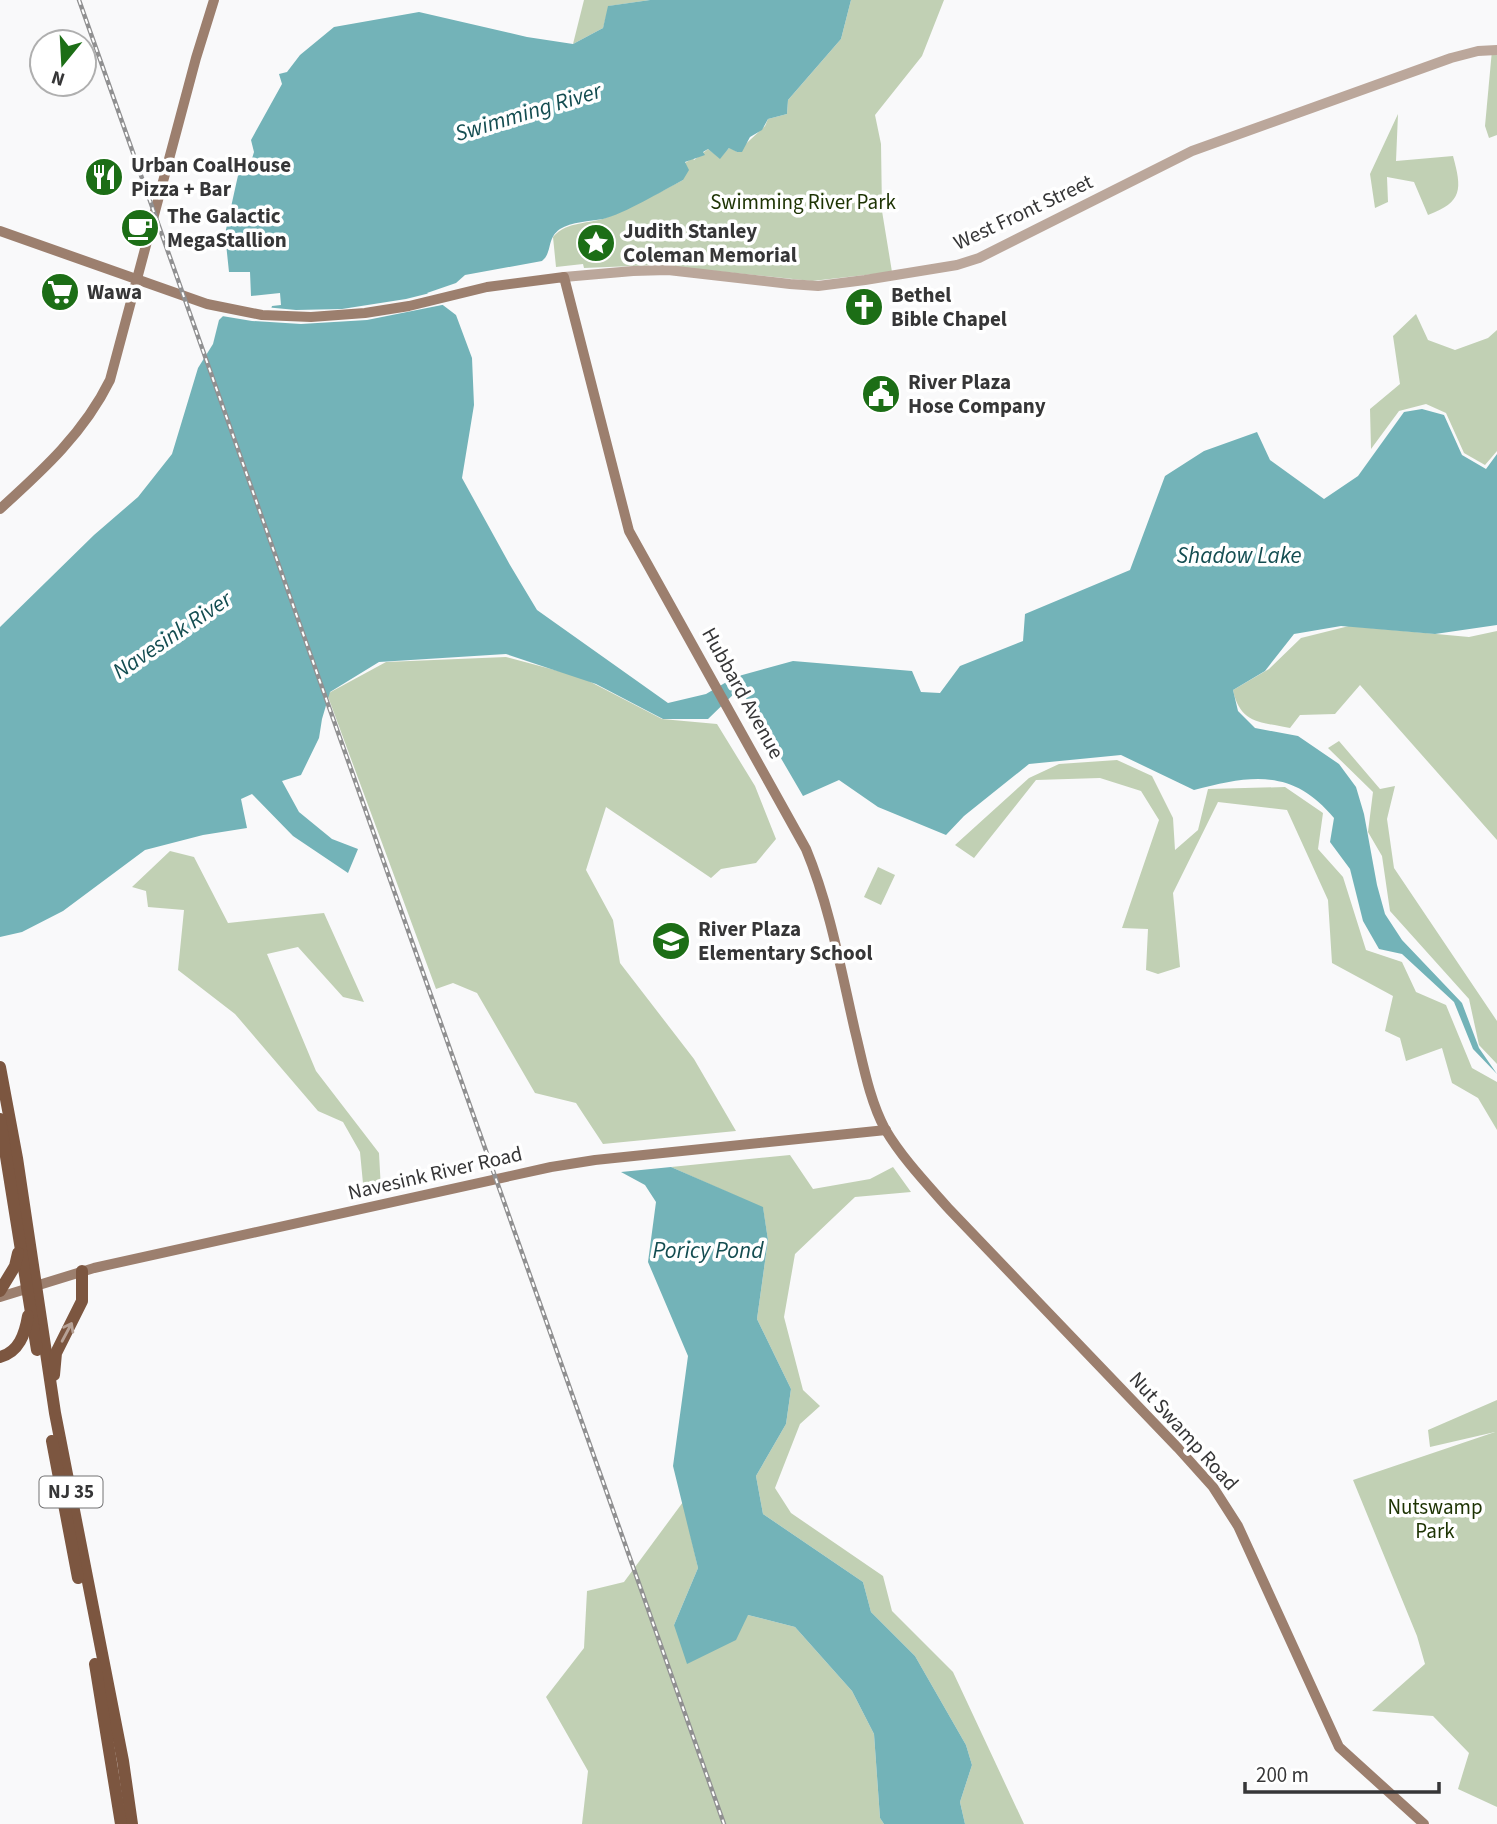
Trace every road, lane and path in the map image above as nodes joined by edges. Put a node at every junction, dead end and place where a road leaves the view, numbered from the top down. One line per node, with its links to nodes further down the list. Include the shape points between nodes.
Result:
1 (214, 0): 5 (main road)
2 (1497, 50): 4 (street, West Front Street, via 1451,58 1192,151 957,265 818,286 667,270)
3 (0, 231): 5 (main road)
4 (564, 278): 5 (main road, West Front Street, via 498,285 396,309 331,317 228,310); 9 (main road, Hubbard Avenue, via 629,531 814,867 866,1076)
5 (138, 281): 6 (main road, via 110,380 91,415 63,450)
6 (0, 509)
7 (0, 1067): 12 (highway, NJ 35)
8 (0, 1119): 10 (highway, NJ 35)
9 (886, 1130): 11 (main road, Navesink River Road, via 573,1163); 20 (main road, Nut Swamp Road, via 949,1209 1213,1487 1238,1526 1339,1747)
10 (19, 1250): 12 (highway, NJ 35); 13 (highway)
11 (82, 1271): 12 (main road, Navesink River Road); 17 (highway, one-way to 11, via 54,1360 82,1301)
12 (31, 1286): 14 (main road, Navesink River Road); 15 (highway, NJ 35); 17 (highway, NJ 35)
13 (0, 1291)
14 (0, 1297)
15 (30, 1309): 16 (highway, via 19,1343); 18 (highway, NJ 35)
16 (0, 1357)
17 (52, 1393): 19 (highway, NJ 35)
18 (121, 1824)
19 (132, 1824)
20 (1424, 1824)

